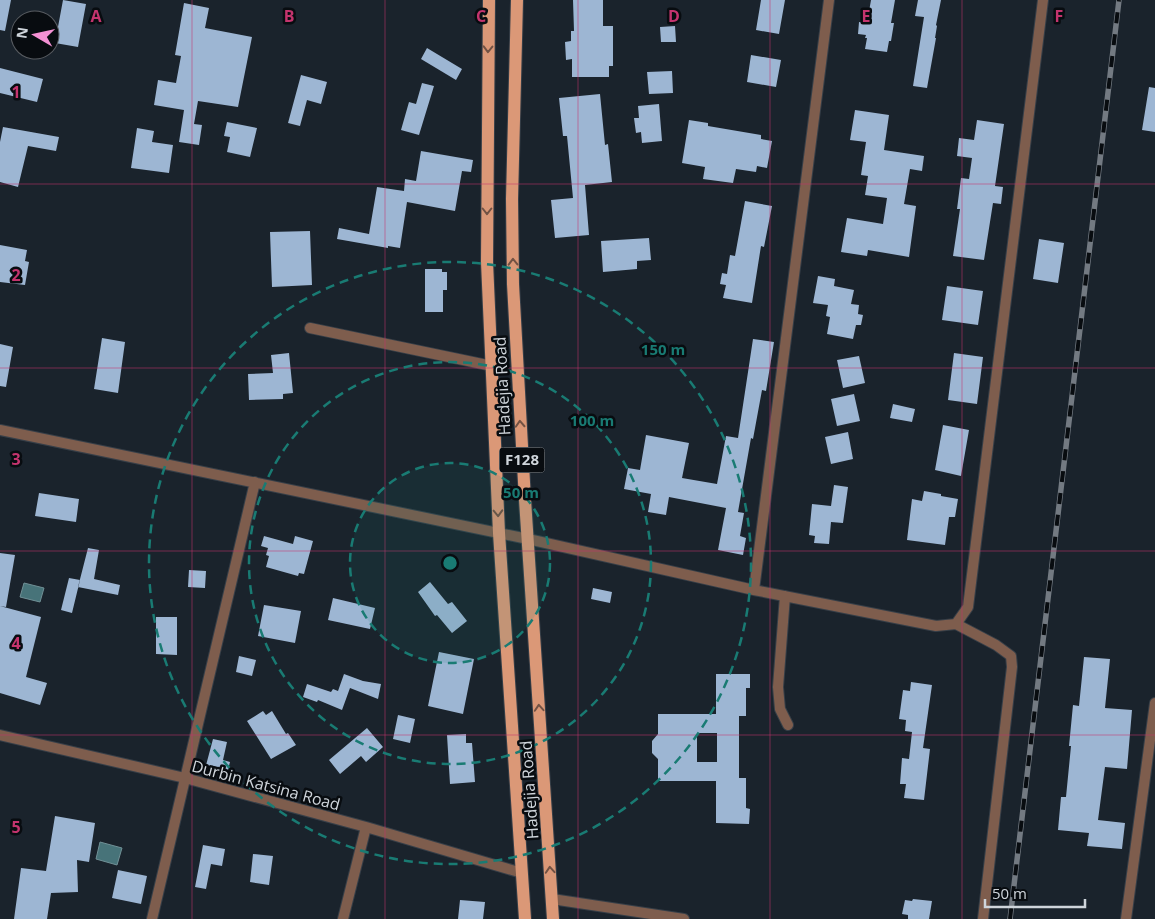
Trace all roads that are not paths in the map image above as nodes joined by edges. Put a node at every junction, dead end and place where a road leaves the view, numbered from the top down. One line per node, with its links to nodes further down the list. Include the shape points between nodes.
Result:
1 (489, 0): 6 (main road, Hadejia Road / F128, one-way to 6, via 487,262)
2 (517, 0): 10 (main road, Hadejia Road / F128, one-way to 2, via 513,284)
3 (829, 0): 11 (street)
4 (1044, 0): 13 (street, via 968,607)
5 (310, 328): 6 (street)
6 (492, 366): 9 (main road, Hadejia Road / F128, one-way to 9)
7 (0, 430): 8 (street)
8 (255, 482): 9 (street); 17 (street)
9 (499, 533): 10 (street); 19 (main road, Hadejia Road / F128)
10 (528, 539): 11 (street); 20 (main road, Hadejia Road / F128, one-way to 10)
11 (754, 590): 12 (street)
12 (785, 596): 13 (street, via 936,626); 15 (street, via 778,687 780,709)
13 (956, 624): 26 (street, via 996,644 1011,656)
14 (1155, 703): 27 (street)
15 (788, 725)
16 (0, 735): 17 (street, Durbin Katsina Road)
17 (184, 778): 18 (street, Durbin Katsina Road); 21 (street)
18 (366, 827): 19 (street, Durbin Katsina Road); 22 (street)
19 (522, 872): 23 (main road, Hadejia Road / F128)
20 (552, 899): 24 (main road, Hadejia Road / F128); 25 (street)
21 (152, 919)
22 (343, 919)
23 (525, 919)
24 (553, 919)
25 (684, 919)
26 (983, 919)
27 (1126, 919)

